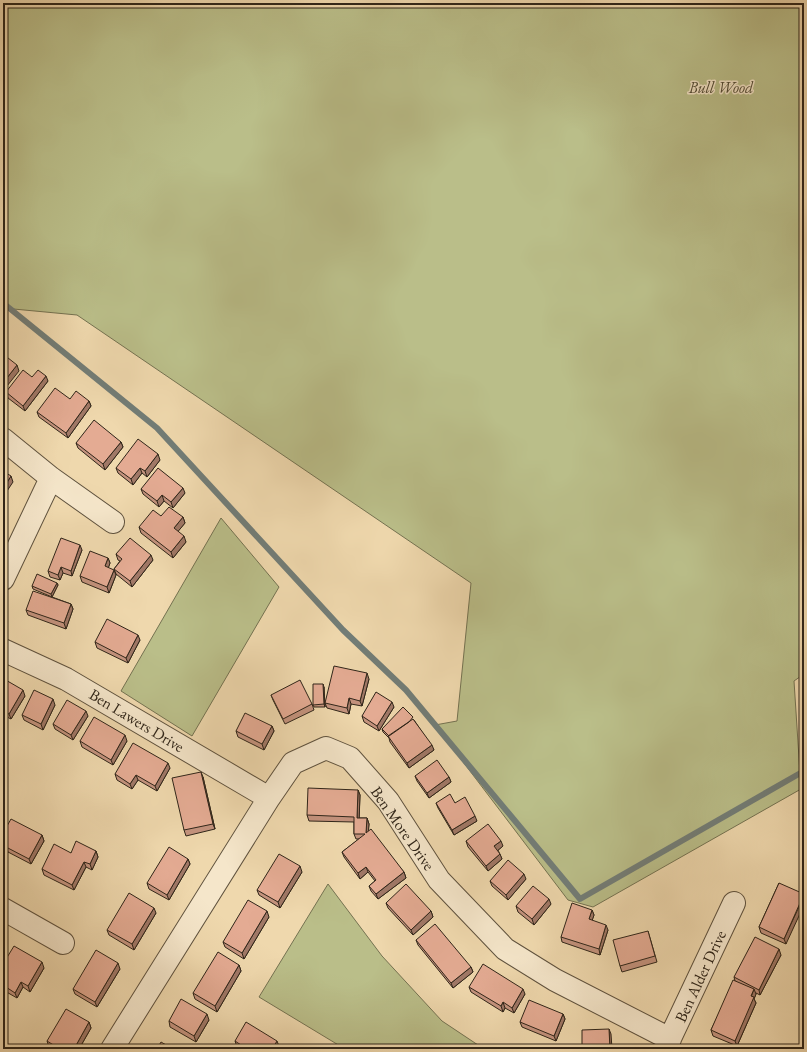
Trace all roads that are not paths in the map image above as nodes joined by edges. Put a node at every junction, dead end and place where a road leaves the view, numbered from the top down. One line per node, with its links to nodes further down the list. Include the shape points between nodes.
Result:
1 (3, 439): 2 (street)
2 (51, 478): 3 (street); 4 (street)
3 (113, 522)
4 (3, 580)
5 (3, 650): 6 (street, Ben Lawers Drive, via 66,678)
6 (269, 798): 10 (street, Ben More Drive, via 293,763 326,748 350,758 388,801 439,880 505,949); 11 (street, Ben More Drive)
7 (734, 903): 10 (street, Ben Alder Drive)
8 (3, 909): 9 (street)
9 (64, 943)
10 (667, 1044)
11 (112, 1049)

